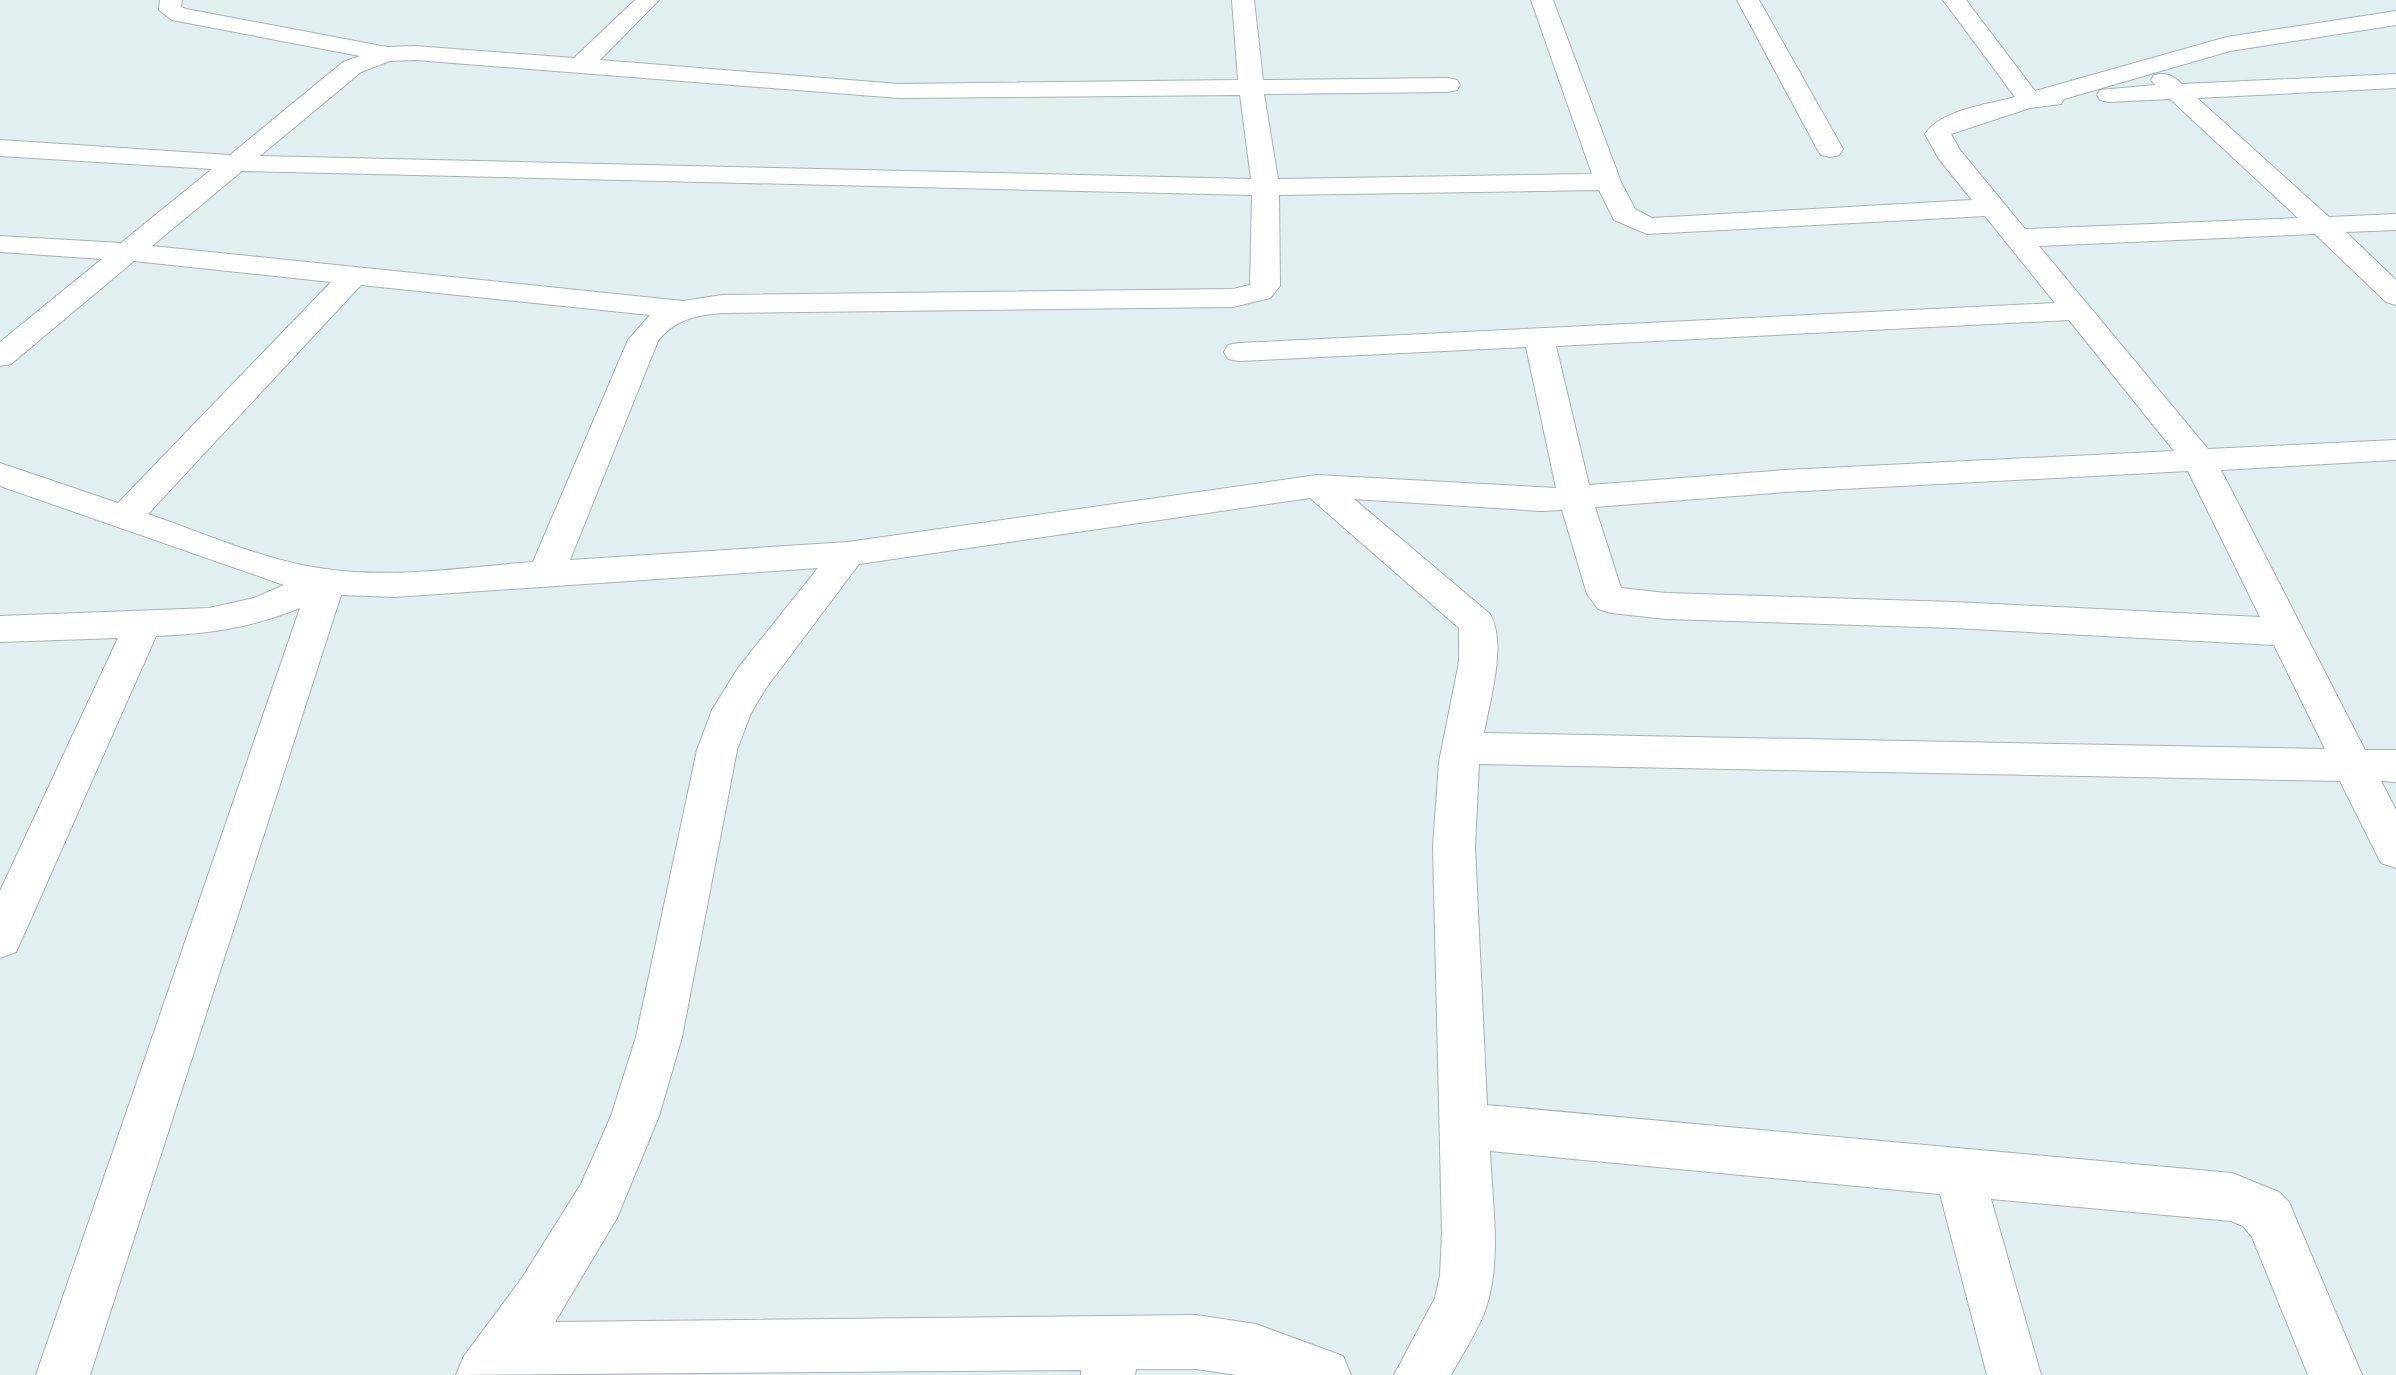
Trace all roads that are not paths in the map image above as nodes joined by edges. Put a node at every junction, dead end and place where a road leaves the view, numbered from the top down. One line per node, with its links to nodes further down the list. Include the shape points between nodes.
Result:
1 (171, 0): 8 (street, via 170,10 180,15)
2 (648, 0): 9 (street)
3 (1243, 0): 13 (street)
4 (1542, 0): 19 (street)
5 (1748, 0): 17 (street)
6 (1954, 0): 15 (street)
7 (2396, 18): 10 (street, via 2227,44)
8 (387, 54): 9 (street); 18 (street, via 352,68)
9 (580, 66): 13 (street, via 899,91)
10 (2148, 67): 14 (street); 15 (street)
11 (2396, 81): 14 (street)
12 (1448, 85): 13 (street)
13 (1251, 87): 20 (street)
14 (2174, 90): 15 (street); 23 (street)
15 (2030, 100): 21 (street, via 1956,122 1938,134)
16 (0, 148): 18 (street)
17 (1830, 149)
18 (236, 163): 20 (street); 26 (street)
19 (1608, 183): 20 (street); 21 (street, via 1624,214 1647,226)
20 (1266, 187): 29 (street, via 1265,286 1249,295 722,304)
21 (1992, 207): 24 (street)
22 (2396, 222): 23 (street)
23 (2323, 226): 24 (street); 28 (street)
24 (2018, 239): 30 (street)
25 (0, 244): 26 (street)
26 (128, 251): 27 (street); 33 (street)
27 (354, 275): 29 (street); 39 (street)
28 (2396, 296)
29 (684, 310): 41 (street, via 659,321 643,340)
30 (2078, 312): 31 (street); 35 (street)
31 (1539, 338): 32 (street); 38 (street)
32 (1239, 352)
33 (0, 357)
34 (2396, 450): 35 (street)
35 (2200, 461): 38 (street, via 1785,481); 45 (street)
36 (0, 474): 39 (street)
37 (1317, 486): 38 (street, via 1541,500); 40 (street); 46 (street, via 1477,623 1478,662)
38 (1575, 497): 45 (street, via 1605,594 1618,603)
39 (124, 518): 42 (street, via 275,571)
40 (848, 554): 41 (street); 55 (street, via 775,646 732,710 717,750 659,1037 635,1116 599,1201 541,1297)
41 (546, 574): 42 (street, via 395,584)
42 (327, 582): 43 (street, via 238,616); 56 (street)
43 (142, 625): 44 (street); 50 (street)
44 (0, 629)
45 (2286, 632): 47 (street)
46 (1462, 748): 47 (street); 51 (street, via 1454,847)
47 (2353, 765): 48 (street); 49 (street)
48 (2396, 766)
49 (2396, 851)
50 (0, 939)
51 (1465, 1126): 52 (street); 58 (street, via 1466,1275 1460,1306)
52 (1959, 1172): 59 (street); 60 (street, via 2232,1197 2261,1209 2271,1220)
53 (1110, 1359): 54 (street); 57 (street, via 1196,1342 1256,1351)
54 (734, 1361): 55 (street)
55 (492, 1362)
56 (63, 1375)
57 (1324, 1375)
58 (1422, 1375)
59 (2014, 1375)
60 (2335, 1375)

